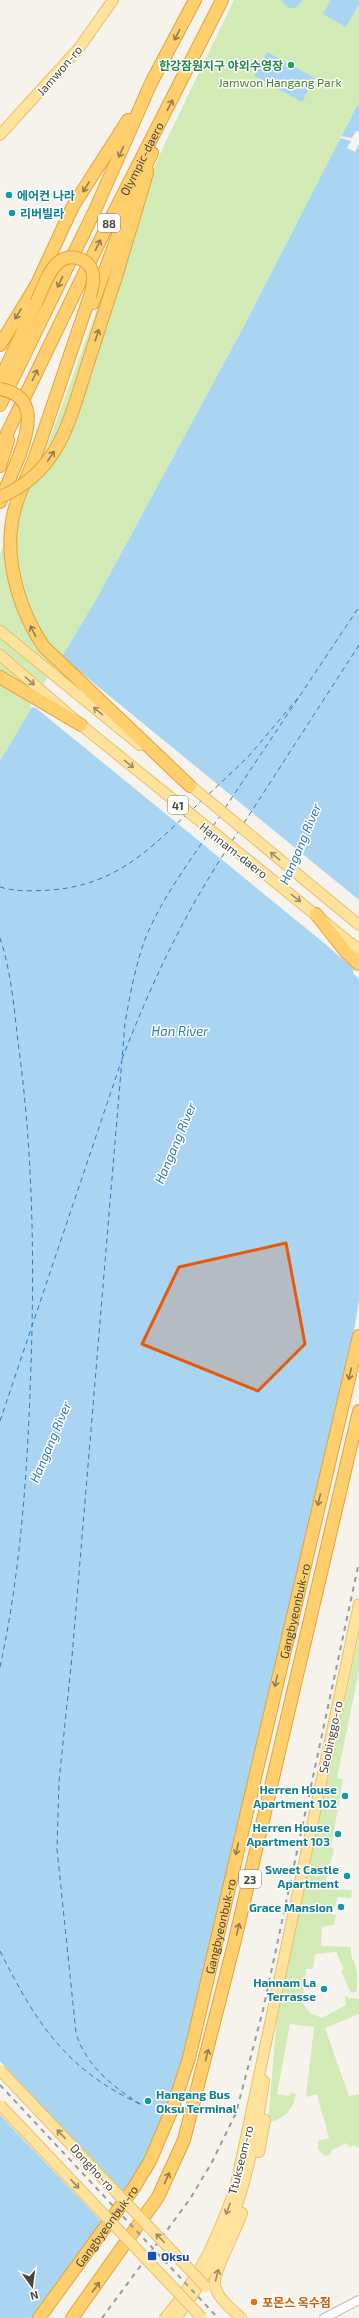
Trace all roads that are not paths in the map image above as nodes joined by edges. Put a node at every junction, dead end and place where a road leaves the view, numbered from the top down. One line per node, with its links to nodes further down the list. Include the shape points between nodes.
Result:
1 (113, 0): 6 (main road, Jamwon-ro, via 79,48)
2 (195, 0): 4 (highway, Olympic-daero / 88, one-way to 4)
3 (222, 0): 5 (highway, Olympic-daero / 88, one-way to 3)
4 (151, 83): 8 (highway, one-way to 8, via 73,206 36,284); 11 (highway, Olympic-daero / 88, one-way to 11, via 95,210)
5 (160, 123): 7 (highway, via 153,151); 12 (highway, Olympic-daero / 88, one-way to 5)
6 (0, 136)
7 (146, 165): 13 (highway); 16 (highway, one-way to 7, bridge, via 19,488 35,474 49,460 67,430 147,173)
8 (0, 345)
9 (0, 380): 13 (highway, bridge, via 58,262 66,257 84,261 92,270 94,281)
10 (0, 389): 17 (highway, bridge, via 18,397 28,414 29,427)
11 (0, 405)
12 (16, 414): 14 (highway, Olympic-daero / 88); 15 (highway)
13 (41, 436): 22 (highway, one-way to 13, via 44,647 24,610 13,566 10,538 14,508)
14 (0, 448)
15 (0, 466)
16 (0, 497)
17 (0, 502)
18 (0, 631): 22 (main road, Hannam-daero / 41, one-way to 18)
19 (0, 655): 21 (main road, Hannam-daero / 41, one-way to 21)
20 (0, 677): 21 (highway)
21 (81, 725): 23 (main road, Hannam-daero / 41, one-way to 23)
22 (190, 786): 24 (main road, Hannam-daero / 41, one-way to 22)
23 (316, 914): 25 (main road, Hannam-daero / 41); 26 (highway, via 346,952)
24 (359, 925)
25 (359, 950)
26 (359, 964)
27 (359, 1336): 36 (highway, Gangbyeonbuk-ro / 23, one-way to 36, bridge, via 187,2065 173,2107 150,2161 133,2189)
28 (359, 1411): 37 (highway, Gangbyeonbuk-ro / 23, one-way to 28, bridge, via 158,2197 184,2140 234,1944)
29 (359, 1604): 31 (main road, Seobinggo-ro)
30 (359, 1617): 31 (main road, Seobinggo-ro)
31 (278, 1988): 33 (main road, Ttukseom-ro); 38 (main road, Ttukseom-ro, one-way to 38, via 235,2189 206,2260)
32 (0, 2070): 41 (main road, Dongho-ro, one-way to 32, bridge)
33 (265, 2072): 39 (main road, Ttukseom-ro, via 251,2158 235,2214 222,2246); 42 (main road, one-way to 33, via 219,2295 214,2284 216,2272 237,2228 253,2179 265,2119)
34 (0, 2105): 40 (main road, Dongho-ro, one-way to 40, bridge)
35 (359, 2300): 43 (street)
36 (39, 2318)
37 (72, 2318)
38 (166, 2318)
39 (176, 2318)
40 (202, 2318)
41 (234, 2318)
42 (241, 2318)
43 (324, 2318)

